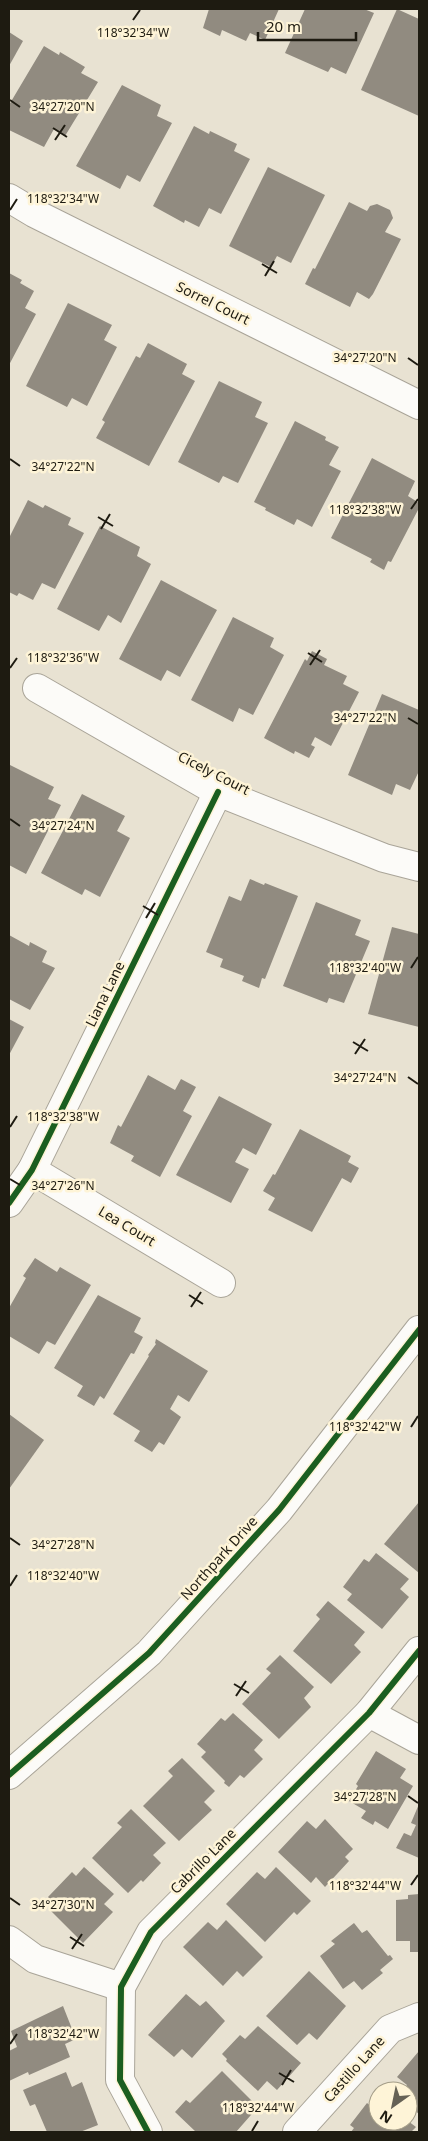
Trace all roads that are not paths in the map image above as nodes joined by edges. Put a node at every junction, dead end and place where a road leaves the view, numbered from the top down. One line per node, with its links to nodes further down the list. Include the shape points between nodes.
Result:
1 (9, 198): 2 (street, Sorrel Court, via 34,213)
2 (417, 396)
3 (37, 688): 4 (street, Cicely Court)
4 (218, 792): 5 (street, Cicely Court, via 384,858); 6 (street, Liana Lane)
5 (419, 868)
6 (32, 1170): 7 (street, Liana Lane); 8 (street, Lea Court)
7 (9, 1203)
8 (221, 1283)
9 (419, 1330): 13 (street, Northpark Drive, via 279,1510 150,1653)
10 (419, 1651): 11 (street, Cabrillo Lane)
11 (369, 1713): 12 (street); 15 (street, Cabrillo Lane, via 151,1932)
12 (419, 1740)
13 (9, 1775)
14 (9, 1940): 15 (street, via 35,1959)
15 (121, 1987): 17 (street, Cabrillo Lane, via 120,2080)
16 (419, 2017): 18 (street, Castillo Lane, via 390,2029)
17 (148, 2132)
18 (297, 2132)

